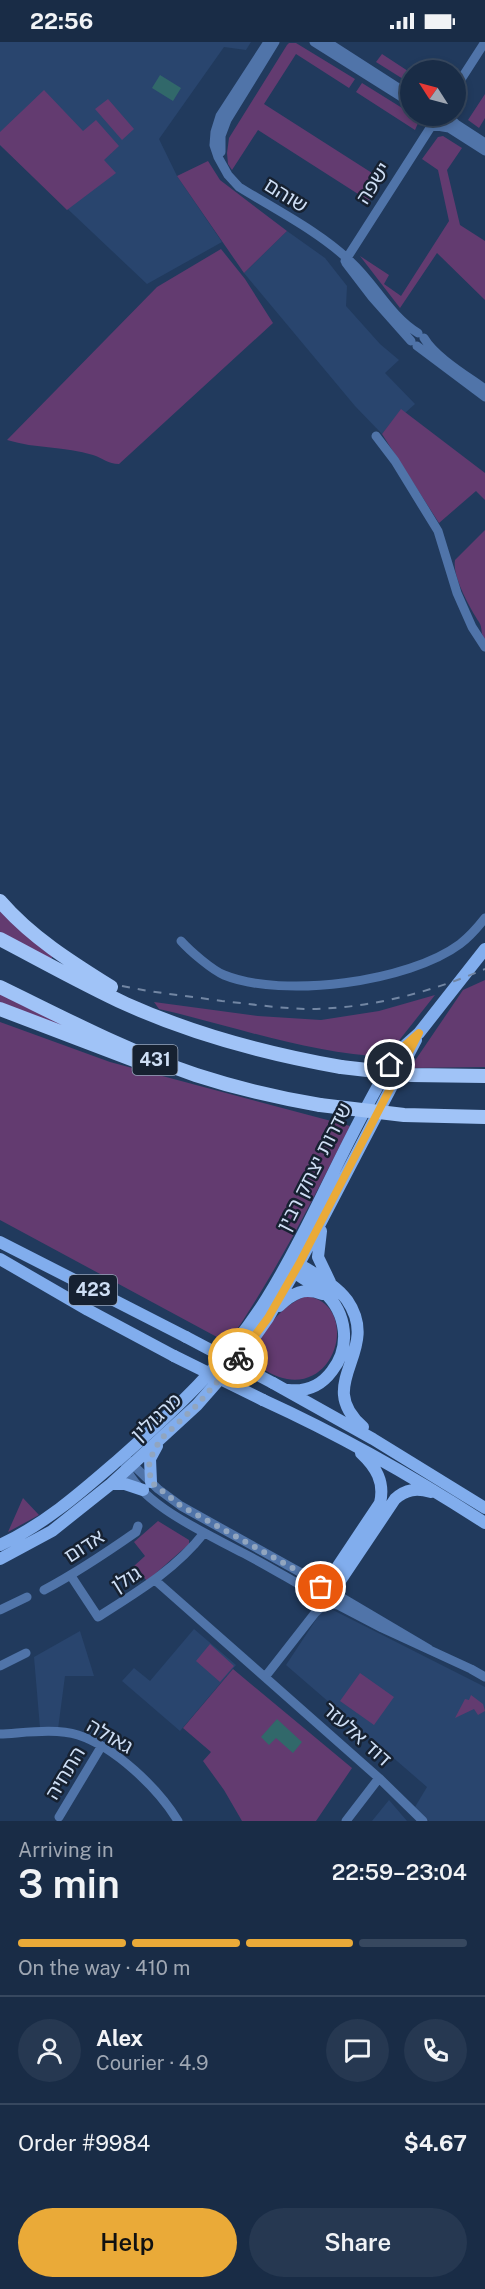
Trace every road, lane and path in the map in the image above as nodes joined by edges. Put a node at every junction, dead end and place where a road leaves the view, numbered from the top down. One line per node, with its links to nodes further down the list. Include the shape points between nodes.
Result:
1 (268, 42): 14 (street, שוהם, via 218,122 214,145)
2 (275, 42): 14 (street, via 224,125 220,142)
3 (314, 42): 8 (street)
4 (327, 42): 7 (street)
5 (485, 42): 6 (street)
6 (466, 71)
7 (400, 89)
8 (400, 97)
9 (427, 126): 15 (street, ישפה)
10 (444, 126): 13 (street)
11 (459, 126): 12 (street)
12 (485, 143)
13 (485, 151)
14 (223, 166): 15 (street, שוהם, via 239,187)
15 (346, 259): 16 (street, שוהם)
16 (418, 340): 17 (street, שוהם); 18 (street, שוהם)
17 (485, 389)
18 (485, 398)
19 (376, 436): 20 (street, via 438,531 457,593)
20 (485, 647)
21 (3, 905): 28 (highway, via 40,939)
22 (485, 918): 24 (street, via 460,944 432,959 409,969 335,984 237,979 222,974)
23 (0, 939): 28 (highway, 431)
24 (181, 941)
25 (485, 949): 29 (main road, שדרות יצחק רבין)
26 (0, 987): 31 (highway, 431, via 147,1056)
27 (0, 1009): 31 (highway, via 156,1068)
28 (153, 1015): 30 (highway, 431, bridge, via 252,1049 341,1067 411,1075)
29 (419, 1033): 33 (main road, שדרות יצחק רבין); 36 (main road, שדרות יצחק רבין, via 401,1049 383,1077)
30 (485, 1076)
31 (237, 1087): 32 (highway, 431, bridge, via 320,1105 404,1115)
32 (485, 1117)
33 (326, 1214): 37 (main road, שדרות יצחק רבין); 38 (main road, via 318,1257)
34 (0, 1242): 41 (main road, 423, bridge)
35 (0, 1259): 42 (main road, 423, bridge, via 174,1356)
36 (286, 1263): 37 (main road); 45 (main road, מרגולין, via 255,1315 209,1374)
37 (297, 1269): 38 (main road); 39 (main road); 40 (main road, מרגולין)
38 (333, 1285): 44 (main road, via 348,1303 357,1331 356,1351 344,1385 345,1406)
39 (330, 1299): 40 (main road, via 315,1291 296,1292); 41 (main road, via 344,1329 344,1347 338,1364 317,1386)
40 (268, 1318): 43 (main road, מרגולין, via 214,1387)
41 (285, 1390): 44 (main road, 423)
42 (343, 1439): 49 (main road, 423); 58 (main road, via 374,1468 380,1478 382,1496)
43 (160, 1440): 46 (main road, מרגולין); 48 (main road, via 150,1459)
44 (387, 1447): 50 (main road, 423)
45 (117, 1461): 46 (street); 54 (main road, מרגולין, via 47,1519)
46 (130, 1467): 47 (main road, מרגולין); 48 (street)
47 (111, 1484): 48 (main road); 55 (main road, מרגולין, via 52,1531)
48 (147, 1486): 53 (street, via 163,1508); 58 (street)
49 (439, 1493): 51 (main road, 423); 58 (main road, via 413,1490 395,1499)
50 (485, 1509)
51 (485, 1523)
52 (138, 1526): 56 (street, אדום, via 136,1532)
53 (204, 1533): 57 (street, גולן); 61 (street)
54 (0, 1545)
55 (0, 1559)
56 (71, 1576): 57 (street, גולן, via 98,1617); 59 (street, אדום)
57 (156, 1581): 66 (street, דוד אלעזר)
58 (331, 1587): 61 (street); 61 (street, via 337,1598); 63 (street, via 366,1613)
59 (44, 1590)
60 (27, 1597): 62 (street)
61 (323, 1600): 63 (street); 66 (street)
62 (0, 1610)
63 (429, 1649): 67 (street)
64 (26, 1653): 65 (street)
65 (1, 1664)
66 (265, 1677): 70 (street, דוד אלעזר)
67 (485, 1677)
68 (0, 1734): 69 (street, גאולה, via 76,1735)
69 (101, 1747): 71 (street, התחיה); 72 (street, גאולה, via 158,1793)
70 (379, 1778): 73 (street); 74 (street, דוד אלעזר)
71 (60, 1817)
72 (178, 1821)
73 (346, 1821)
74 (423, 1821)

